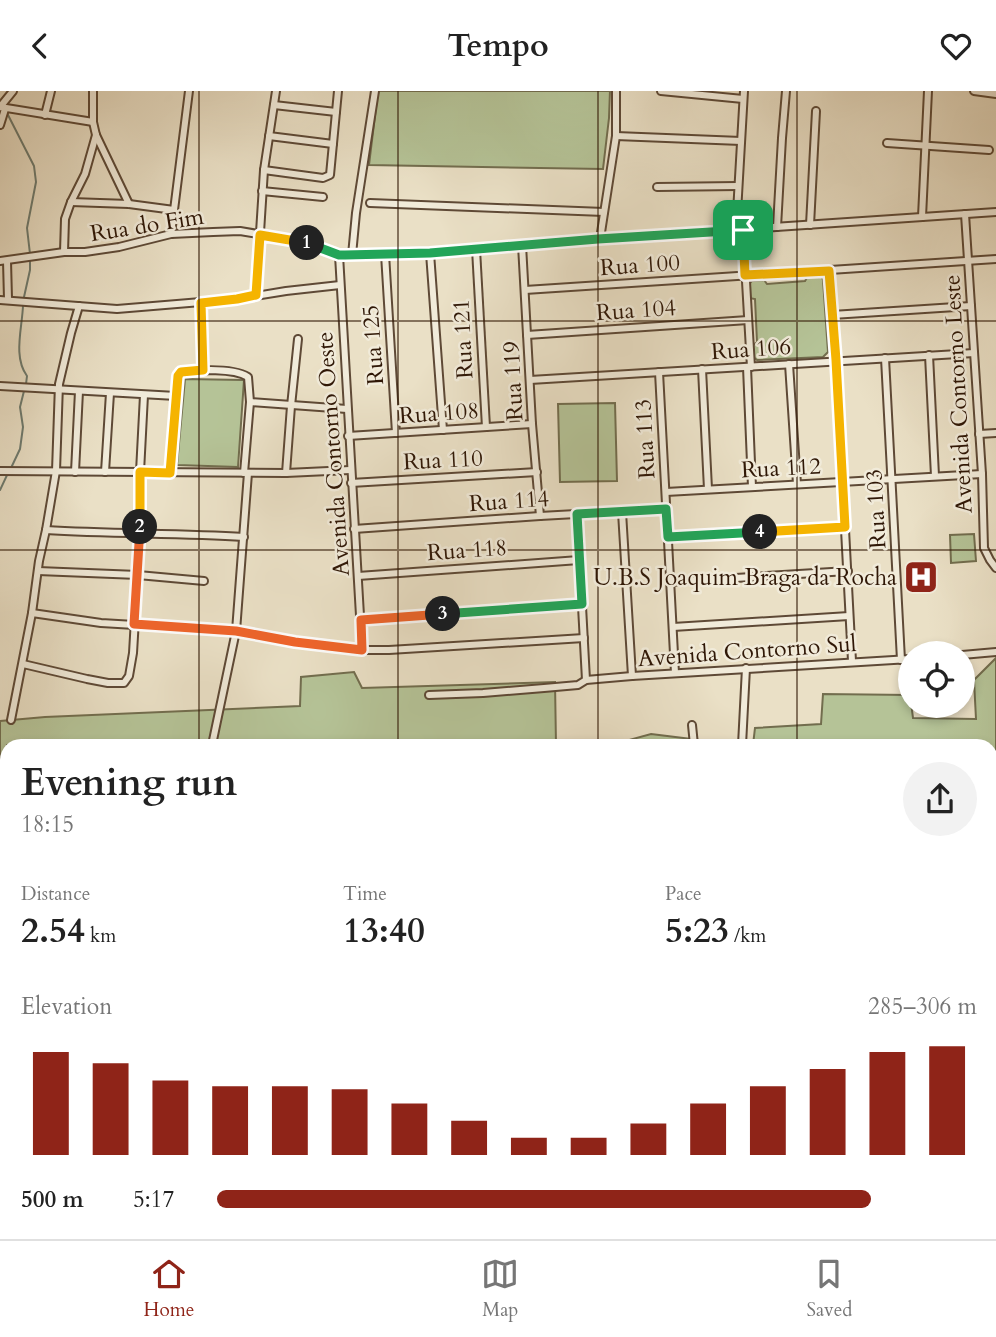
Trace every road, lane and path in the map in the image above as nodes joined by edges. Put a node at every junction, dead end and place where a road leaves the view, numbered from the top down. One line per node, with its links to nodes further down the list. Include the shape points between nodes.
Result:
1 (13, 91): 17 (street)
2 (51, 91): 20 (street)
3 (93, 91): 21 (street)
4 (189, 91): 39 (street)
5 (276, 91): 16 (street)
6 (338, 91): 18 (street)
7 (375, 91): 56 (street)
8 (616, 91): 25 (street)
9 (661, 91): 15 (street)
10 (744, 91): 15 (street)
11 (786, 91): 45 (street)
12 (928, 91): 29 (street)
13 (974, 91): 14 (street)
14 (996, 94)
15 (743, 99): 26 (street)
16 (274, 105): 18 (street); 24 (street)
17 (2, 107): 20 (street); 22 (street)
18 (337, 111): 28 (street)
19 (816, 111): 44 (street)
20 (45, 115): 21 (street)
21 (93, 123): 23 (street)
22 (0, 125)
23 (96, 135): 36 (street); 38 (street)
24 (269, 136): 28 (street); 31 (street)
25 (616, 136): 26 (street); 40 (street)
26 (741, 141): 32 (street)
27 (887, 143): 29 (street)
28 (333, 144): 31 (street, via 327,177)
29 (925, 145): 30 (street); 43 (street)
30 (989, 151)
31 (264, 170): 34 (street)
32 (738, 186): 33 (street); 46 (street)
33 (657, 187)
34 (262, 191): 35 (street); 48 (street)
35 (323, 197)
36 (71, 202): 38 (street); 52 (street, via 65,219)
37 (370, 203): 40 (street)
38 (129, 204): 39 (street)
39 (174, 210): 47 (street)
40 (604, 212): 49 (street)
41 (996, 212): 42 (street)
42 (965, 214): 43 (street); 59 (street, Avenida Contorno Leste)
43 (922, 216): 44 (street)
44 (810, 225): 45 (street)
45 (777, 227): 46 (street)
46 (739, 230): 49 (street); 61 (street)
47 (171, 234): 48 (street, Rua do Fim); 52 (street, Rua do Fim, via 118,247)
48 (260, 235): 55 (street, Rua do Fim, via 300,241); 64 (street)
49 (600, 239): 50 (street)
50 (522, 245): 51 (street); 63 (street, Rua 119)
51 (476, 249): 53 (street); 93 (street, Rua 121)
52 (64, 252): 58 (street, Rua do Fim)
53 (430, 253): 54 (street); 94 (street)
54 (384, 254): 56 (street); 95 (street, Rua 125)
55 (339, 255): 56 (street); 62 (street, Avenida Contorno Oeste)
56 (352, 255)
57 (996, 259): 59 (street, Rua 100)
58 (4, 261): 65 (street)
59 (968, 261): 60 (street, Rua 100); 68 (street, Avenida Contorno Leste)
60 (829, 271): 61 (street, Rua 100); 69 (street)
61 (745, 275): 63 (street, Rua 100); 70 (street)
62 (340, 285): 64 (street); 91 (street, Avenida Contorno Oeste)
63 (525, 290): 71 (street, Rua 119)
64 (256, 295): 66 (street)
65 (4, 300): 67 (street)
66 (201, 303): 67 (street, via 117,309); 80 (street)
67 (79, 306): 84 (street)
68 (971, 306): 69 (street); 73 (street, Avenida Contorno Leste)
69 (832, 315): 76 (street)
70 (748, 320): 71 (street, Rua 104); 78 (street)
71 (527, 335): 82 (street, Rua 119)
72 (298, 339): 90 (street)
73 (974, 353): 74 (street, Rua 106); 97 (street, Avenida Contorno Leste)
74 (929, 355): 75 (street, Rua 106); 110 (street)
75 (885, 358): 76 (street, Rua 106); 111 (street, Rua 103)
76 (836, 360): 77 (street, Rua 106); 112 (street)
77 (789, 364): 78 (street, Rua 106); 114 (street)
78 (749, 367): 79 (street, Rua 106); 115 (street)
79 (702, 369): 81 (street, Rua 106); 116 (street)
80 (203, 370): 88 (street, via 181,372); 89 (street, via 248,377)
81 (659, 372): 82 (street, Rua 106); 117 (street, Rua 113)
82 (530, 380): 92 (street, Rua 119)
83 (0, 386): 84 (street)
84 (59, 390): 85 (street); 101 (street)
85 (79, 391): 86 (street); 102 (street)
86 (110, 393): 87 (street); 103 (street)
87 (144, 395): 88 (street); 104 (street)
88 (176, 396): 105 (street)
89 (250, 402): 90 (street); 106 (street)
90 (291, 406): 91 (street); 107 (street)
91 (347, 409): 98 (street, Avenida Contorno Oeste)
92 (532, 424): 93 (street, Rua 108); 108 (street, Rua 119)
93 (486, 427): 94 (street, Rua 108)
94 (443, 430): 95 (street, Rua 108)
95 (396, 433): 98 (street, Rua 108)
96 (996, 433): 97 (street)
97 (979, 434): 109 (street, Avenida Contorno Leste)
98 (348, 436): 99 (street, Avenida Contorno Oeste)
99 (350, 470): 107 (street); 113 (street, Avenida Contorno Oeste)
100 (1, 471): 101 (street)
101 (55, 471): 102 (street); 124 (street)
102 (75, 472): 103 (street)
103 (105, 472): 104 (street)
104 (140, 472): 105 (street); 125 (street)
105 (170, 473): 106 (street)
106 (246, 473): 107 (street); 126 (street)
107 (286, 473)
108 (537, 473): 113 (street, Rua 110); 121 (street, Rua 119)
109 (982, 474): 110 (street, Rua 112); 129 (street, Avenida Contorno Leste, via 984,548)
110 (935, 476): 111 (street, Rua 112)
111 (892, 478): 112 (street, Rua 112); 144 (street, Rua 103)
112 (843, 482): 114 (street, Rua 112); 122 (street)
113 (351, 483): 123 (street, Avenida Contorno Oeste)
114 (797, 484): 115 (street, Rua 112)
115 (752, 487): 116 (street, Rua 112)
116 (708, 489): 117 (street, Rua 112)
117 (666, 492): 118 (street, Rua 113)
118 (666, 509): 119 (street, Rua 114); 127 (street, Rua 113)
119 (622, 512): 120 (street, Rua 114); 153 (street)
120 (577, 514): 121 (street, Rua 114); 128 (street)
121 (540, 516): 123 (street, Rua 114)
122 (845, 527): 127 (street); 131 (street)
123 (354, 529): 133 (street, Avenida Contorno Oeste)
124 (46, 530): 125 (street); 130 (street)
125 (139, 533): 126 (street); 132 (street)
126 (244, 537): 142 (street)
127 (668, 537): 135 (street, Rua 113)
128 (579, 560): 133 (street, Rua 118); 136 (street)
129 (996, 568)
130 (38, 571): 132 (street); 137 (street)
131 (848, 571): 135 (street); 138 (street)
132 (138, 575): 134 (street); 140 (street)
133 (358, 576): 139 (street, Avenida Contorno Oeste)
134 (204, 581)
135 (670, 582): 141 (street, Rua 113)
136 (582, 604): 139 (street); 143 (street)
137 (32, 613): 140 (street); 150 (street)
138 (849, 616): 141 (street); 149 (street)
139 (361, 620): 145 (street, Avenida Contorno Oeste)
140 (134, 624): 142 (street); 150 (street, via 131,665 124,683)
141 (673, 627): 152 (street, Rua 113)
142 (236, 631): 145 (street); 158 (street)
143 (584, 638): 145 (street); 154 (street)
144 (900, 641)
145 (362, 650)
146 (995, 652): 147 (street)
147 (975, 654)
148 (898, 660): 149 (street, Avenida Contorno Sul)
149 (852, 661): 151 (street, Avenida Contorno Sul)
150 (23, 664): 156 (street)
151 (746, 668): 152 (street, Avenida Contorno Sul); 160 (street)
152 (675, 673): 153 (street, Avenida Contorno Sul)
153 (632, 676): 154 (street, Avenida Contorno Sul)
154 (586, 680): 155 (street, Avenida Contorno Sul, via 578,685)
155 (429, 695)
156 (11, 720)
157 (692, 725): 159 (street)
158 (213, 739)
159 (693, 739)
160 (742, 739)
161 (841, 1239): 162 (street)
162 (848, 1239)

